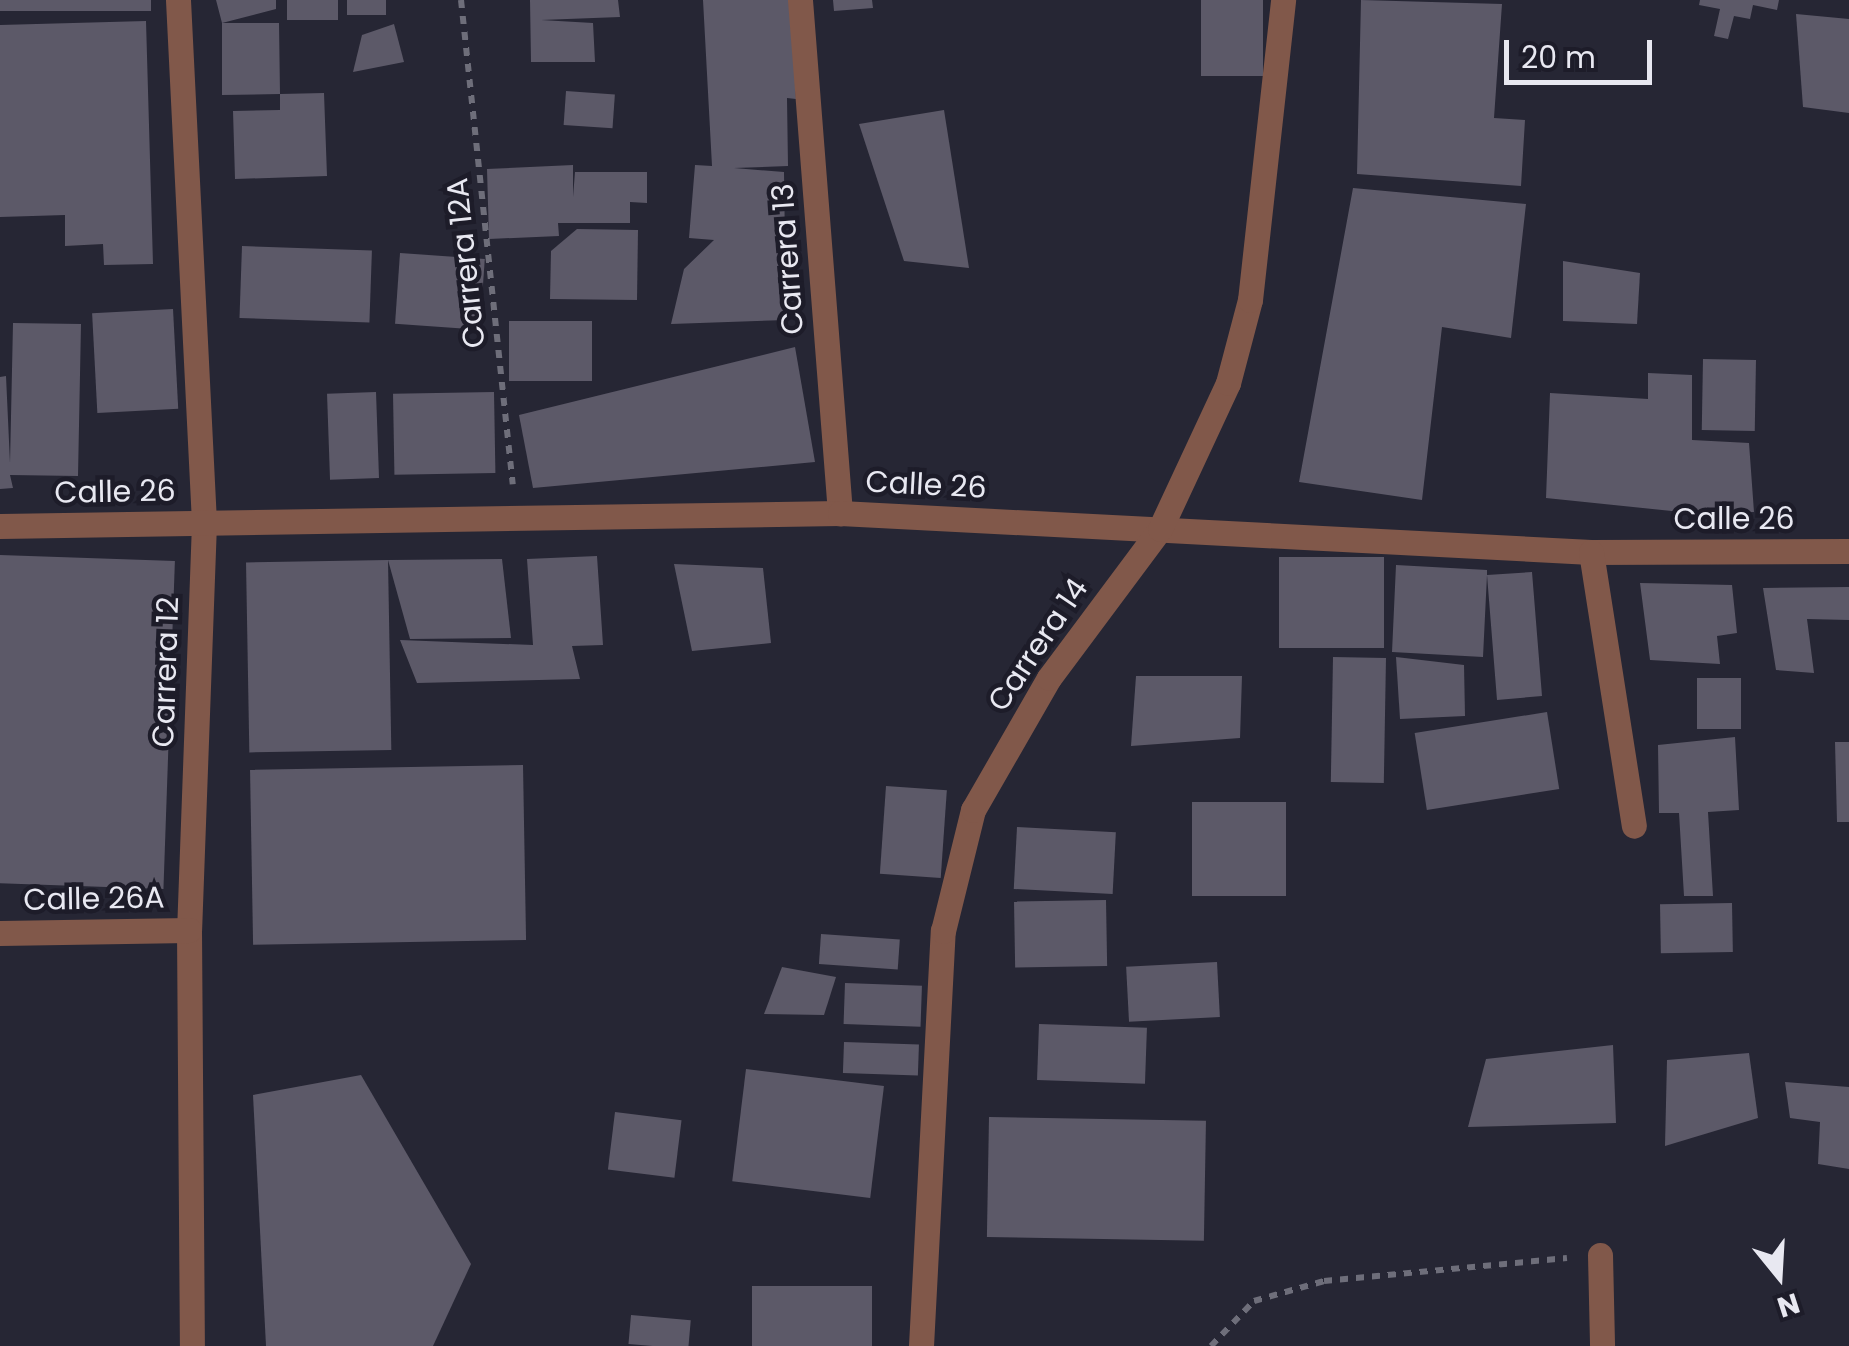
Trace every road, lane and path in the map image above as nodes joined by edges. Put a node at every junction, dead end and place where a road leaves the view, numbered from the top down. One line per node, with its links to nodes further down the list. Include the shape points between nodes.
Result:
1 (178, 0): 7 (street, Carrera 12)
2 (461, 0): 6 (path, Carrera 12A)
3 (800, 0): 5 (street, Carrera 13)
4 (1283, 0): 9 (street, Carrera 14, via 1250,300 1228,383)
5 (840, 514): 6 (street, Calle 26); 9 (street, Calle 26)
6 (516, 520): 7 (street, Calle 26)
7 (204, 523): 8 (street, Calle 26); 13 (street, Carrera 12)
8 (0, 526)
9 (1160, 528): 11 (street, Calle 26); 17 (street, Carrera 14, via 1049,678 974,810 943,931)
10 (1849, 551): 11 (street, Calle 26)
11 (1591, 552): 12 (street)
12 (1634, 826)
13 (189, 930): 14 (street, Calle 26A); 16 (street, Carrera 12)
14 (0, 933)
15 (1600, 1254): 18 (path, via 1324,1281 1254,1301); 19 (street)
16 (192, 1346)
17 (921, 1346)
18 (1211, 1346)
19 (1602, 1346)

